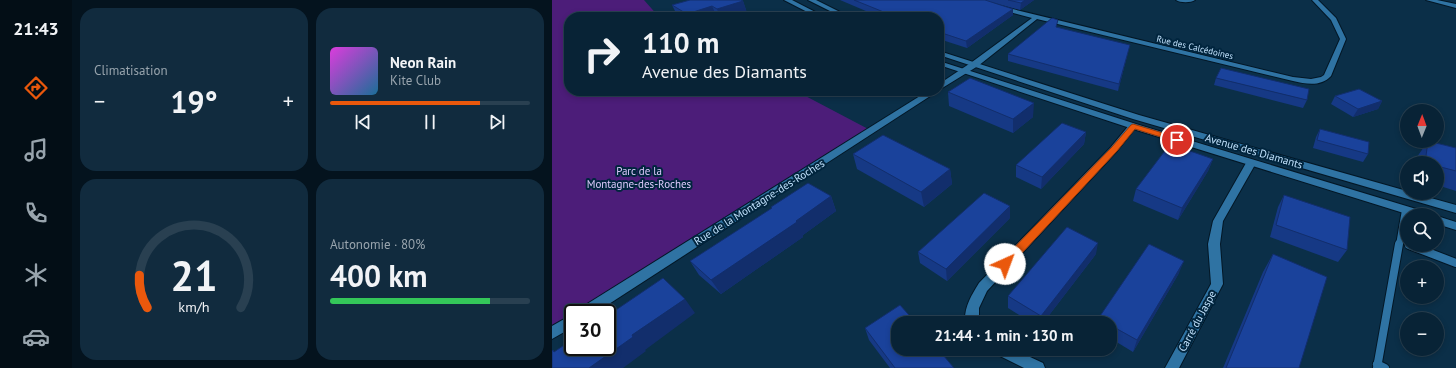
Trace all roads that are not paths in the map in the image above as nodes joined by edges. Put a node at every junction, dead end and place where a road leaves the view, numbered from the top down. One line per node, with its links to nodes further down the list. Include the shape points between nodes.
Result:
1 (787, 0): 9 (street)
2 (811, 0): 10 (street)
3 (1179, 0): 4 (street)
4 (1192, 0)
5 (1315, 0): 11 (street, Rue des Calcédoines, via 1334,19 1343,39 1327,76 1324,80 1316,81 1293,79)
6 (1429, 0): 8 (street)
7 (992, 6): 11 (street, Rue des Calcédoines)
8 (1456, 6)
9 (810, 12)
10 (836, 12)
11 (1035, 18): 13 (street)
12 (944, 55): 13 (street, Avenue des Diamants)
13 (975, 64): 15 (street); 21 (street, Avenue des Diamants, via 1136,117)
14 (944, 65): 15 (street, Avenue des Diamants)
15 (964, 72): 16 (street); 18 (street, Avenue des Diamants)
16 (944, 85)
17 (926, 96): 28 (street, Rue de la Montagne-des-Roches)
18 (1133, 126): 19 (street, Avenue des Diamants); 29 (street, via 983,287 974,302)
19 (1251, 162): 20 (street, Avenue des Diamants); 35 (street, Carré du Jaspe, via 1218,221 1214,244 1218,284)
20 (1400, 208)
21 (1456, 210)
22 (1444, 222): 23 (street)
23 (1456, 226)
24 (1400, 236): 25 (lane)
25 (1399, 241): 33 (lane)
26 (1427, 252): 27 (lane)
27 (1456, 263)
28 (598, 304)
29 (971, 316)
30 (564, 326): 31 (street)
31 (552, 333)
32 (1013, 356): 34 (street)
33 (1380, 367)
34 (1038, 368)
35 (1172, 368)

